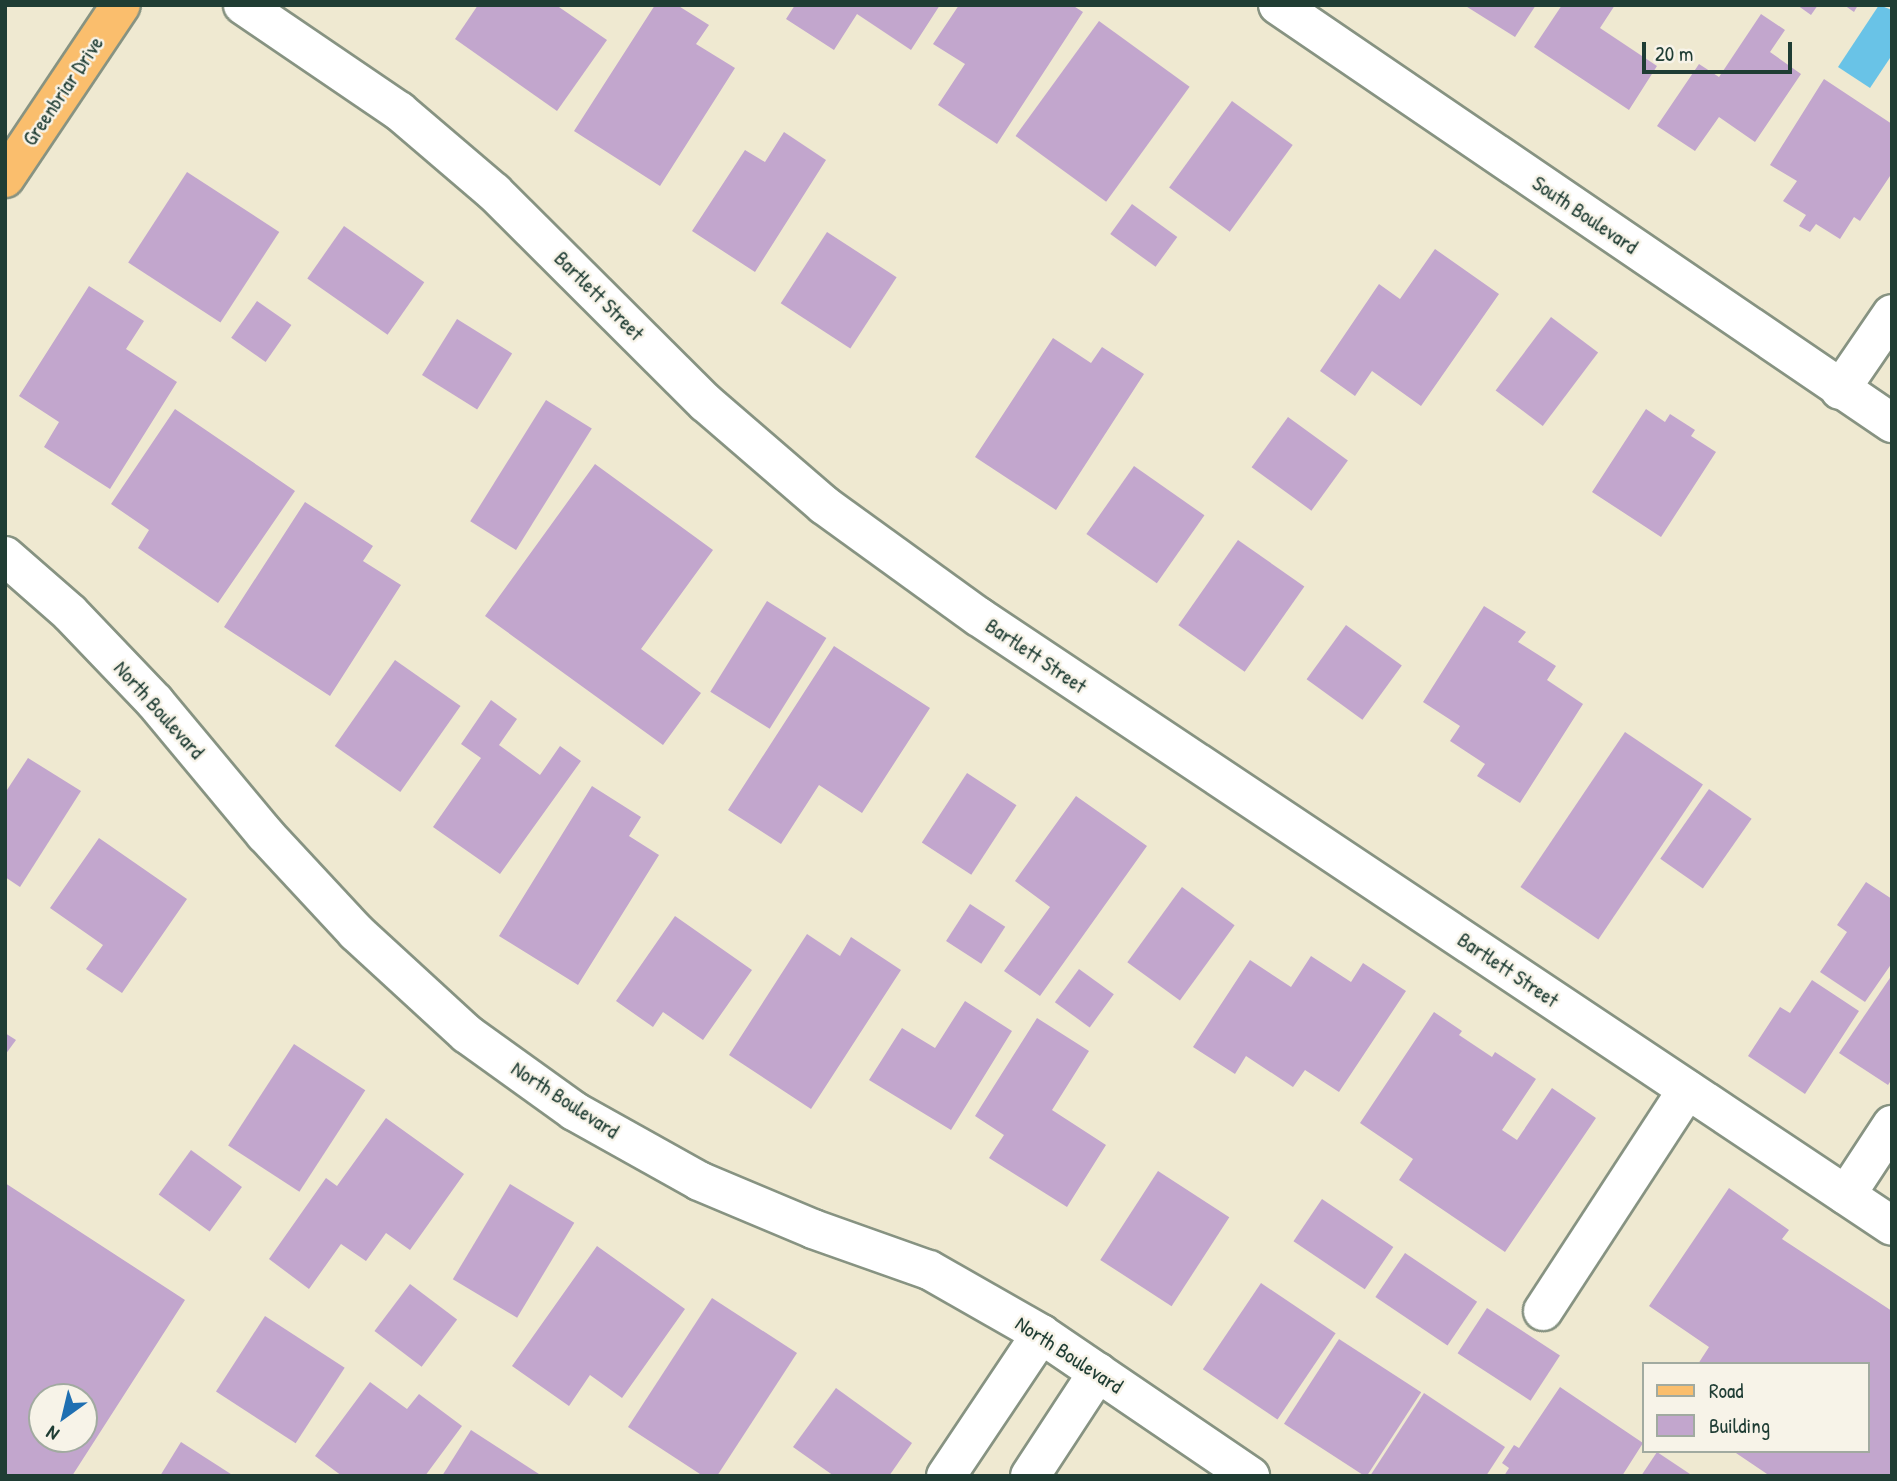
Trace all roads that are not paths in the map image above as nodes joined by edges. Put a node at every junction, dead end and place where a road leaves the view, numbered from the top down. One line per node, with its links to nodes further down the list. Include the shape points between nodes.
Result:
1 (121, 5): 4 (main road, Greenbriar Drive)
2 (243, 5): 9 (street, Bartlett Street, via 399,111 494,192 706,403 824,505 979,618)
3 (1278, 5): 6 (street, South Boulevard)
4 (5, 178)
5 (1892, 314): 6 (street)
6 (1840, 390): 7 (street, South Boulevard)
7 (1892, 423)
8 (5, 555): 14 (street, North Boulevard, via 70,613 155,702 265,834 356,932 467,1034 574,1111 699,1181 813,1230 929,1270)
9 (1687, 1090): 11 (street, Bartlett Street); 13 (street)
10 (1892, 1125): 11 (street)
11 (1846, 1195): 12 (street, Bartlett Street)
12 (1892, 1226)
13 (1543, 1311)
14 (1041, 1334): 15 (street, North Boulevard); 16 (street)
15 (1098, 1372): 17 (street); 18 (street, North Boulevard)
16 (946, 1476)
17 (1030, 1476)
18 (1250, 1476)

